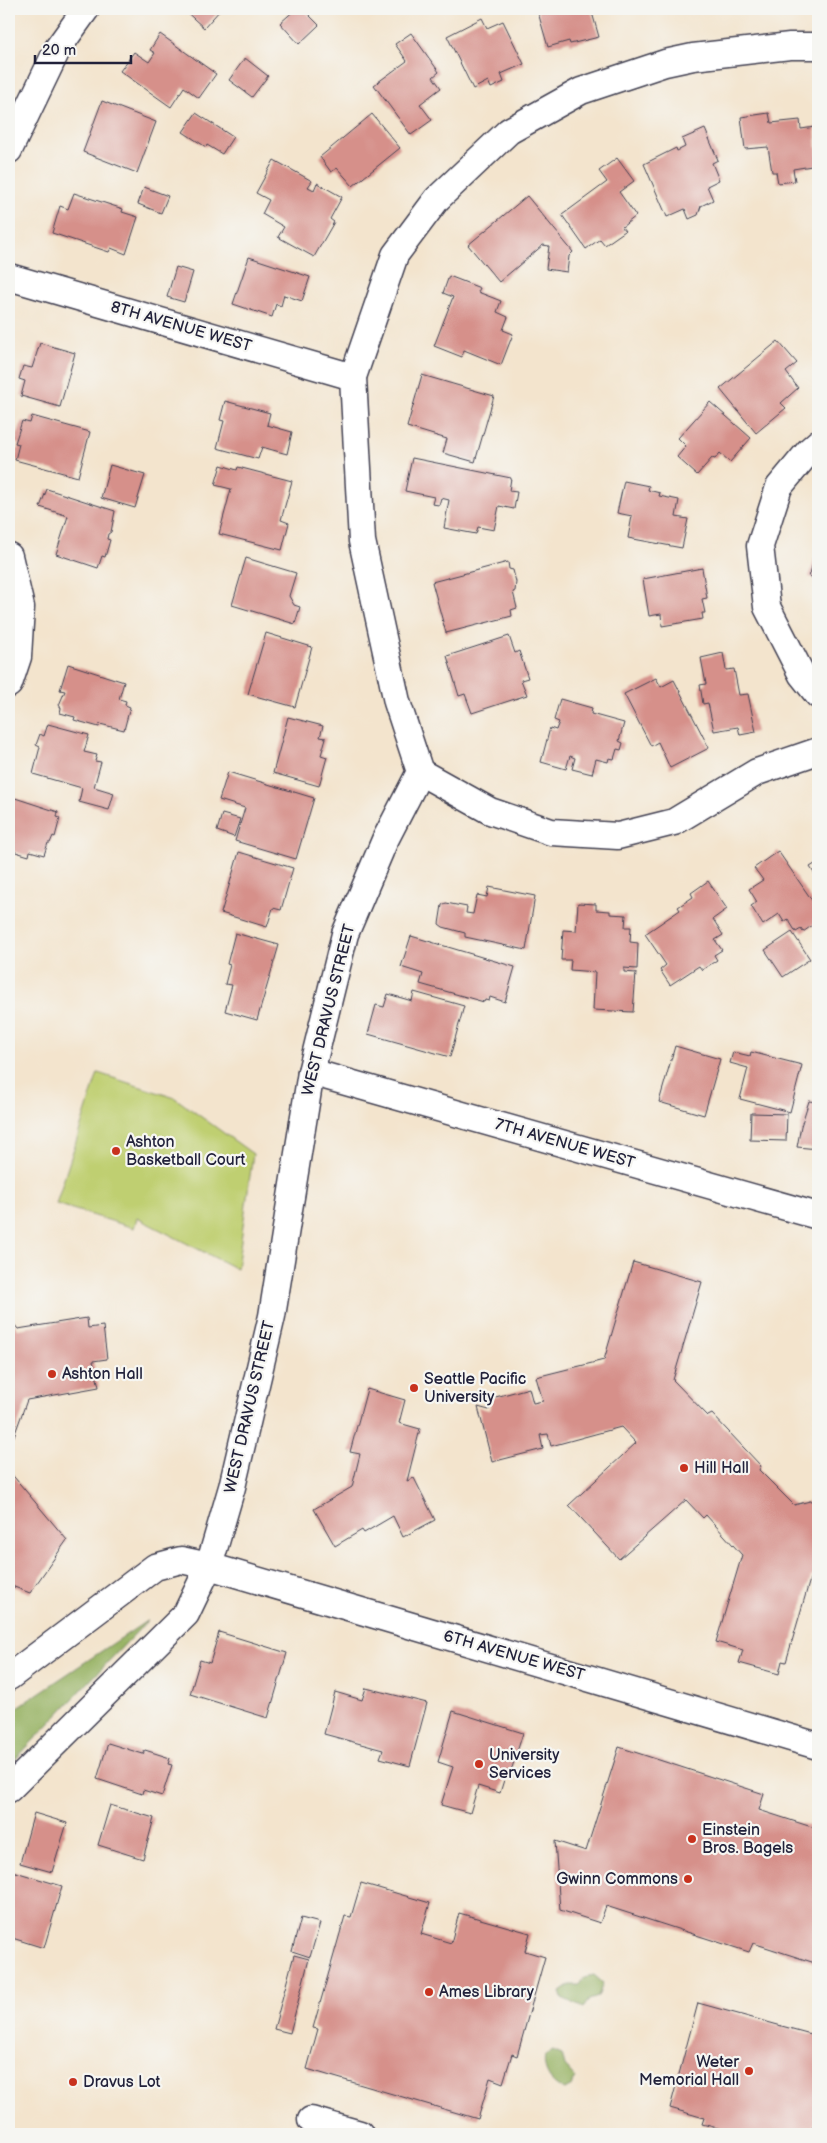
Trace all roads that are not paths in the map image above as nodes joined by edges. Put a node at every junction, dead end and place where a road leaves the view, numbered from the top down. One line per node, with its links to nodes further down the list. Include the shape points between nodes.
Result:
1 (86, 9): 3 (street, via 58,48)
2 (818, 46): 5 (street, via 699,56 665,63 581,91 509,131 437,199 395,255)
3 (9, 150)
4 (9, 277): 5 (street, 8TH AVENUE WEST)
5 (353, 377): 11 (street, via 362,541 397,702)
6 (814, 447): 9 (street, via 779,487 760,546 767,607 802,675)
7 (9, 556): 8 (street, via 21,607 18,657)
8 (9, 684)
9 (818, 695)
10 (818, 751): 11 (street, via 757,772 674,822 618,836 551,832 490,811)
11 (420, 772): 12 (street, WEST DRAVUS STREET, via 385,840 345,934)
12 (311, 1072): 13 (street, 7TH AVENUE WEST); 14 (street, WEST DRAVUS STREET, via 272,1316 232,1487)
13 (818, 1216)
14 (209, 1566): 15 (street, via 181,1560 155,1567); 16 (street, 6TH AVENUE WEST); 17 (street, WEST DRAVUS STREET, via 186,1614)
15 (9, 1677)
16 (818, 1746)
17 (9, 1789)
18 (311, 2120): 19 (street)
19 (360, 2134)

